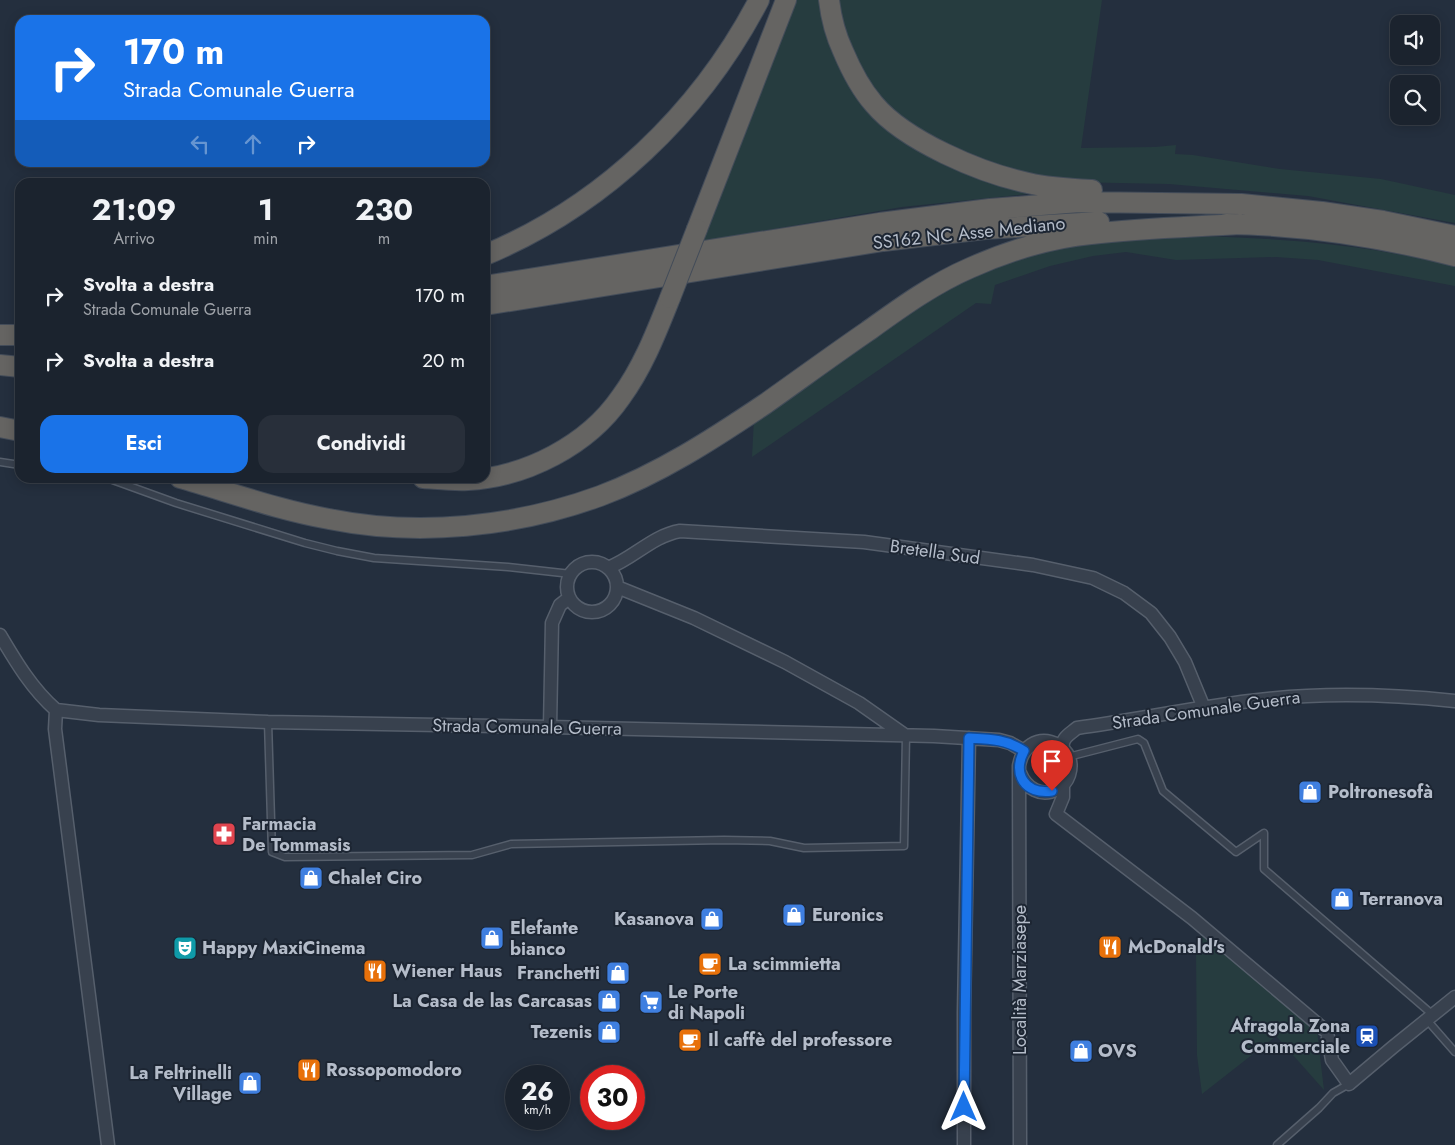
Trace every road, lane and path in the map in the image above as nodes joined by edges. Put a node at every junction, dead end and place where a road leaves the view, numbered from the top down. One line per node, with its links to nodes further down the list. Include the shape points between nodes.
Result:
1 (759, 0): 7 (highway, via 722,62 665,132 624,170 570,210 514,243)
2 (786, 0): 21 (highway, bridge, via 653,341 620,399 598,424 550,458 522,470)
3 (830, 0): 4 (highway, via 838,38 852,74 874,105 906,132 941,152 989,172 1028,183 1064,188 1165,192)
4 (1241, 204): 6 (highway, SS162 NC Asse Mediano, via 1383,221); 9 (highway, SS162 NC Asse Mediano, via 1079,202 990,208)
5 (1240, 224): 8 (highway, SS162 NC Asse Mediano, via 1320,230); 10 (highway, SS162 NC Asse Mediano, via 1084,222 985,229 883,241); 23 (highway, via 1090,234 1009,252 969,268 902,307 690,452 600,496 528,517 435,527 366,525 282,509)
6 (1455, 236)
7 (490, 253)
8 (1455, 256)
9 (490, 285)
10 (490, 305)
11 (0, 335): 12 (highway)
12 (15, 335)
13 (0, 354): 14 (highway)
14 (15, 354)
15 (0, 365): 16 (highway)
16 (15, 366)
17 (0, 427): 18 (highway)
18 (15, 430)
19 (0, 462): 20 (lane)
20 (15, 464)
21 (490, 478)
22 (121, 483): 25 (lane, via 336,551 374,558)
23 (196, 483)
24 (608, 568): 25 (street, via 593,562 577,567); 26 (street); 30 (street, Bretella Sud, via 631,557 660,536 680,531 864,542 1064,571 1093,578 1124,593 1151,613 1185,662)
25 (571, 574): 27 (street, via 567,590)
26 (617, 587): 27 (street, via 610,604 596,612 581,609); 34 (street, via 694,618 785,662 859,703)
27 (569, 598): 33 (street, via 560,606 552,623)
28 (0, 635): 31 (street, via 32,685)
29 (1455, 701): 30 (street, Strada Comunale Guerra, via 1359,695 1307,696)
30 (1204, 708): 37 (street, Strada Comunale Guerra, via 1077,728 1065,737 1062,744)
31 (56, 710): 32 (street, Strada Comunale Guerra, via 100,715); 46 (street, via 55,729)
32 (268, 722): 33 (street, Strada Comunale Guerra); 34 (lane, via 272,852 285,857 472,855 511,844 724,840 770,841 804,848 904,846)
33 (550, 727): 34 (street, Strada Comunale Guerra)
34 (906, 736): 35 (street, Strada Comunale Guerra)
35 (969, 738): 36 (street, Strada Comunale Guerra, via 999,740); 47 (street)
36 (1024, 751): 37 (street, via 1035,742 1050,741); 38 (street)
37 (1066, 753): 39 (street, via 1070,773); 43 (lane, via 1138,739 1144,743 1163,791 1236,852 1264,834 1264,869)
38 (1020, 774): 40 (street, via 1027,785); 41 (street, Località Marziasepe)
39 (1063, 785): 40 (street, via 1052,791); 45 (street, via 1063,796 1056,814 1192,918 1327,1032 1332,1060)
40 (1039, 792): 41 (street)
41 (1019, 815): 48 (street, Località Marziasepe)
42 (1455, 997): 43 (street)
43 (1430, 1018): 44 (lane); 45 (street)
44 (1455, 1052)
45 (1349, 1084): 49 (lane, via 1333,1093)
46 (108, 1145)
47 (964, 1145)
48 (1020, 1145)
49 (1277, 1145)

